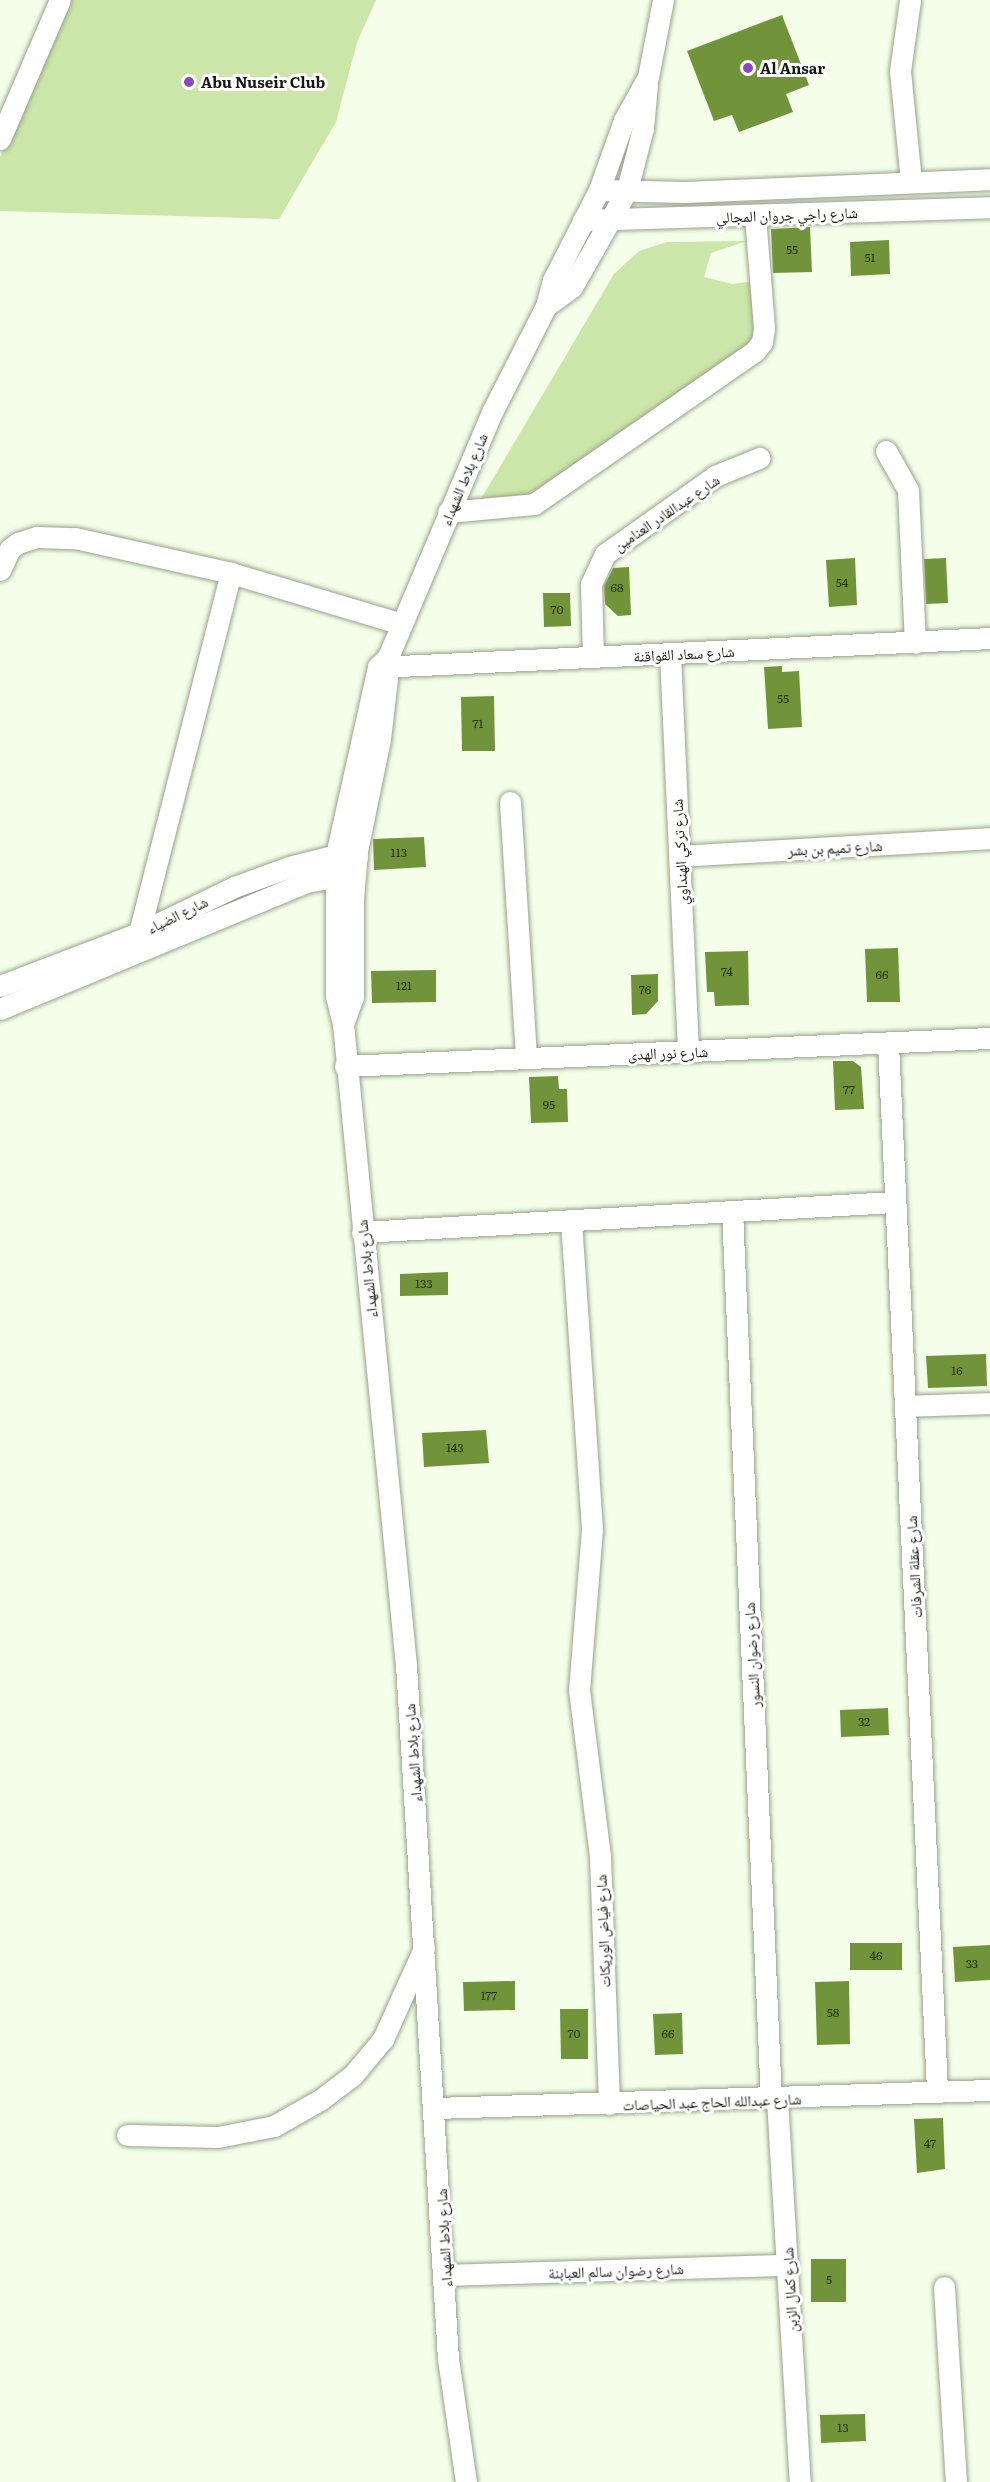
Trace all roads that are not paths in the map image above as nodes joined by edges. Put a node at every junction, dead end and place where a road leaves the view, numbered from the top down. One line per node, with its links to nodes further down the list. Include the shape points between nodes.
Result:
1 (60, 0): 5 (street)
2 (663, 0): 4 (street, شارع بلاط الشهداء)
3 (910, 0): 7 (street, via 900,71)
4 (648, 77): 8 (street, شارع بلاط الشهداء, via 624,120); 9 (street, شارع بلاط الشهداء, via 643,128)
5 (0, 139)
6 (986, 179): 7 (street, شارع راجي جروان المجالي); 10 (street)
7 (911, 181): 9 (street, شارع راجي جروان المجالي, via 685,192)
8 (599, 190): 9 (street, شارع راجي جروان المجالي); 13 (street, شارع بلاط الشهداء)
9 (627, 190): 12 (street, شارع بلاط الشهداء)
10 (986, 207): 11 (street, شارع راجي جروان المجالي)
11 (755, 216): 12 (street, شارع راجي جروان المجالي); 17 (street, via 764,328 762,342 755,351 534,504)
12 (612, 219): 13 (street, شارع راجي جروان المجالي); 14 (street, شارع بلاط الشهداء, via 572,287)
13 (583, 220): 14 (street, شارع بلاط الشهداء, via 553,280)
14 (546, 306): 17 (street, شارع بلاط الشهداء, via 492,412)
15 (886, 451): 22 (street, via 908,490)
16 (759, 458): 24 (street, شارع عبدالقادر العنامين, via 715,476 605,554 591,584)
17 (448, 512): 20 (street, شارع بلاط الشهداء)
18 (0, 570): 19 (street, via 10,549 37,537 75,538)
19 (231, 573): 20 (street); 31 (street)
20 (402, 624): 25 (street, شارع بلاط الشهداء)
21 (990, 638): 22 (street, شارع سعاد القواقنة)
22 (915, 643): 23 (street, شارع سعاد القواقنة)
23 (670, 654): 24 (street, شارع سعاد القواقنة); 29 (street, شارع تركي الهنداوي)
24 (593, 657): 25 (street, شارع سعاد القواقنة)
25 (386, 664): 28 (street, شارع بلاط الشهداء)
26 (510, 802): 37 (street)
27 (990, 838): 29 (street, شارع تميم بن بشر)
28 (346, 856): 30 (street, شارع بلاط الشهداء); 31 (street, شارع الضياء, via 310,859 234,887)
29 (679, 856): 36 (street, شارع تركي الهنداوي)
30 (345, 878): 33 (street, شارع الضياء, via 306,882 247,904 179,937); 38 (street, شارع بلاط الشهداء, via 336,996 344,1024)
31 (139, 933): 32 (street, شارع الضياء)
32 (0, 986)
33 (0, 1009)
34 (990, 1038): 35 (street, شارع نور الهدى)
35 (888, 1043): 36 (street, شارع نور الهدى); 39 (street, شارع عقلة الشرفات)
36 (688, 1051): 37 (street, شارع نور الهدى)
37 (526, 1058): 38 (street, شارع نور الهدى)
38 (345, 1066): 42 (street, شارع بلاط الشهداء)
39 (894, 1202): 40 (street); 44 (street, شارع عقلة الشرفات)
40 (732, 1211): 41 (street); 48 (street, شارع رضوان النسور)
41 (571, 1221): 42 (street); 49 (street, شارع فياض الوريكات, via 592,1529 579,1690 600,1857)
42 (362, 1232): 45 (street, شارع بلاط الشهداء, via 406,1665)
43 (990, 1403): 44 (street)
44 (905, 1406): 47 (street, شارع عقلة الشرفات)
45 (426, 1945): 50 (street, شارع بلاط الشهداء); 51 (street, via 383,2039 353,2075 320,2100 274,2126 218,2137)
46 (990, 2090): 47 (street, شارع عبدالله الحاج عبد الحياصات)
47 (937, 2091): 48 (street, شارع عبدالله الحاج عبد الحياصات)
48 (774, 2099): 49 (street, شارع عبدالله الحاج عبد الحياصات); 52 (street, شارع كمال الزبن)
49 (609, 2104): 50 (street, شارع عبدالله الحاج عبد الحياصات)
50 (435, 2108): 53 (street, شارع بلاط الشهداء)
51 (127, 2135)
52 (788, 2265): 53 (street, شارع رضوان سالم العبابنة); 56 (street, شارع كمال الزبن)
53 (445, 2274): 55 (street, شارع بلاط الشهداء, via 452,2399)
54 (944, 2287): 57 (street)
55 (466, 2482)
56 (800, 2482)
57 (956, 2482)

